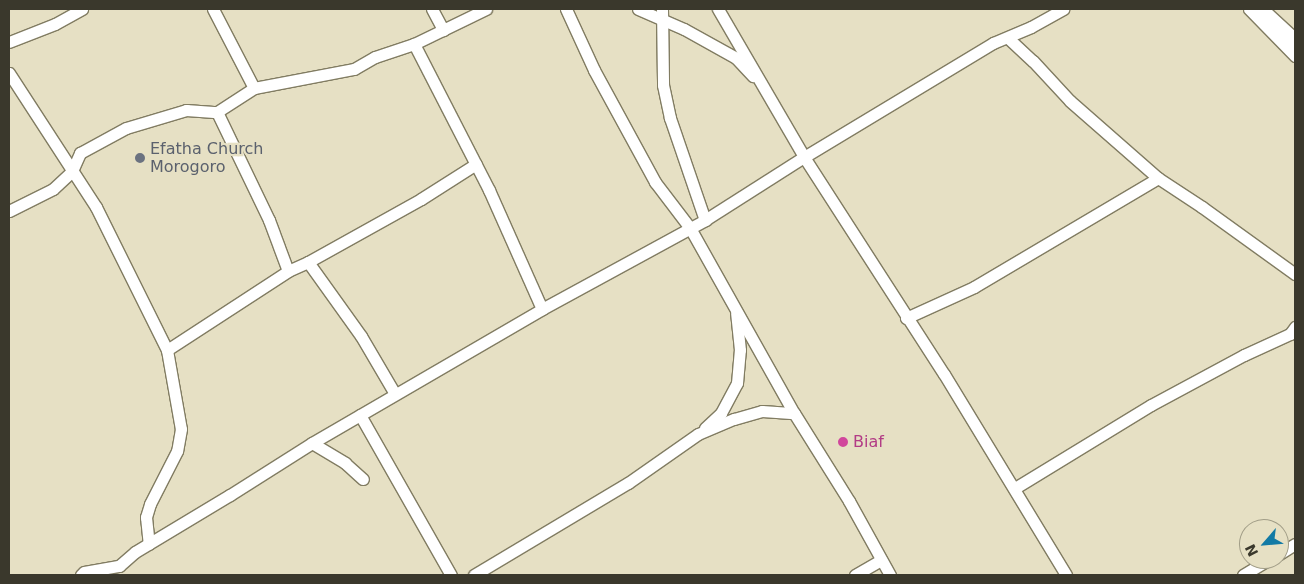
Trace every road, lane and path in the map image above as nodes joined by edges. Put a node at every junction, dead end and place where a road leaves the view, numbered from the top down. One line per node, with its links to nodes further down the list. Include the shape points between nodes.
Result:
1 (82, 9): 14 (street, via 55,24)
2 (213, 9): 19 (street)
3 (432, 9): 12 (street)
4 (486, 9): 12 (street)
5 (566, 9): 28 (street, via 594,70 655,182)
6 (638, 9): 11 (street)
7 (718, 9): 20 (street)
8 (1063, 9): 13 (street)
9 (1249, 9): 17 (street)
10 (1259, 9): 15 (street)
11 (662, 14): 20 (street, via 736,58); 27 (street, via 663,86 670,118)
12 (443, 30): 16 (street)
13 (1008, 38): 22 (street, via 993,43); 25 (street, via 1070,101)
14 (9, 42)
15 (1295, 42)
16 (414, 44): 19 (street, via 375,57 354,69); 23 (street)
17 (1295, 56)
18 (9, 73): 24 (street)
19 (254, 88): 21 (street)
20 (766, 90): 22 (street)
21 (217, 112): 24 (street, via 186,110 126,128 80,153); 30 (street, via 269,220)
22 (804, 157): 27 (street); 34 (street)
23 (476, 164): 29 (street, via 421,199); 33 (street)
24 (72, 171): 26 (street, via 53,189); 36 (street, via 113,240)
25 (1158, 178): 31 (street); 34 (street, via 974,286)
26 (9, 211)
27 (705, 220): 28 (street)
28 (690, 228): 32 (street); 33 (street)
29 (308, 262): 30 (street); 37 (street, via 361,336)
30 (288, 271): 36 (street)
31 (1295, 274)
32 (735, 305): 38 (street); 40 (street, via 740,350 737,383 721,413)
33 (542, 309): 37 (street)
34 (906, 318): 43 (street)
35 (1295, 328): 43 (street, via 1290,334 1244,355 1151,406)
36 (167, 350): 44 (street, via 181,429 177,451 146,517)
37 (395, 394): 39 (street)
38 (794, 413): 40 (street, via 762,411); 45 (street, via 849,501)
39 (360, 415): 41 (street); 48 (street)
40 (698, 434): 49 (street, via 628,483)
41 (312, 443): 42 (street, via 345,463); 44 (street)
42 (363, 479)
43 (1015, 488): 52 (street)
44 (149, 544): 46 (street, via 135,552)
45 (881, 560): 50 (street); 51 (street)
46 (120, 571): 47 (street, via 84,572)
47 (81, 575)
48 (451, 575)
49 (474, 575)
50 (854, 575)
51 (890, 575)
52 (1066, 575)

